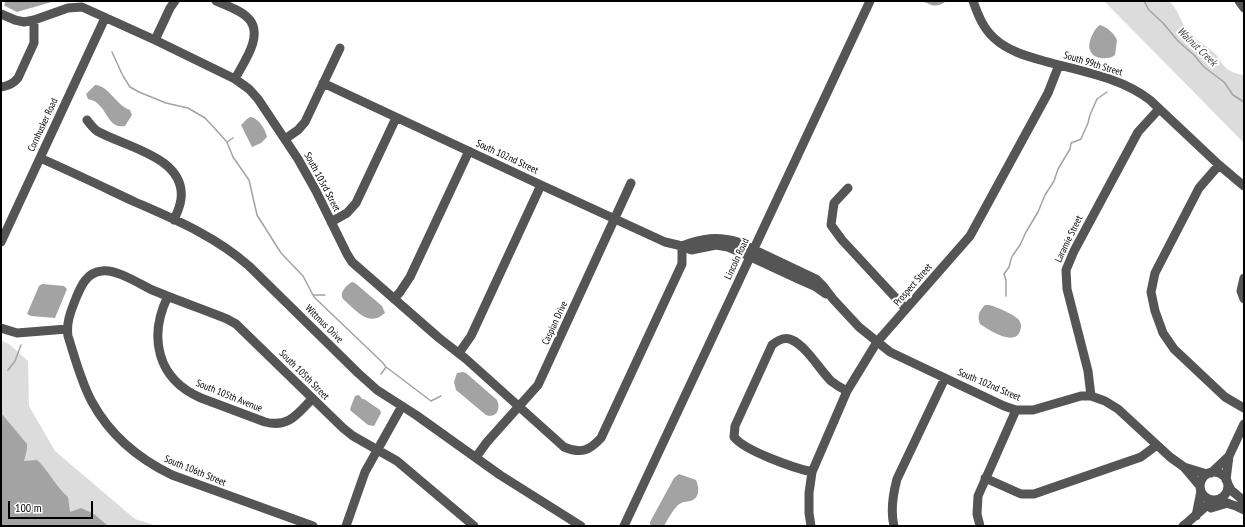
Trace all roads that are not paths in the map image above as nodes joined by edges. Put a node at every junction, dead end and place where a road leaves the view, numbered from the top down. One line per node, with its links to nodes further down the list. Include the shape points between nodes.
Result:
1 (175, 1): 10 (street)
2 (870, 1): 32 (street, Lincoln Road)
3 (973, 1): 12 (street, South 99th Street, via 983,24 1000,43 1021,54)
4 (1239, 1): 6 (street)
5 (219, 2): 13 (street, via 240,12 254,26 254,43)
6 (1244, 8)
7 (1, 14): 9 (street, South 103rd Street, via 24,22)
8 (105, 18): 9 (street, South 103rd Street, via 82,7 68,8); 10 (street, South 103rd Street); 21 (street, Cornhusker Road)
9 (34, 20): 15 (street, via 35,37 31,51 15,82)
10 (155, 40): 13 (street, South 103rd Street)
11 (340, 48): 14 (street)
12 (1059, 65): 16 (street, South 99th Street, via 1113,80 1140,92); 37 (street, Prospect Street, via 1048,93 970,236)
13 (235, 79): 19 (street, South 103rd Street, via 258,99)
14 (323, 83): 17 (street, South 102nd Street); 19 (street, via 305,122)
15 (3, 87)
16 (1159, 109): 22 (street, South 99th Street); 44 (street, Laramie Street, via 1138,132 1066,270 1067,289 1088,371)
17 (396, 118): 20 (street, South 102nd Street); 29 (street, via 356,203 347,213)
18 (87, 120): 28 (street, via 96,130 154,157 173,171 179,181 181,198)
19 (285, 139): 29 (street, South 103rd Street, via 316,190)
20 (469, 152): 24 (street, South 102nd Street); 36 (street, via 410,277)
21 (40, 158): 28 (street, Wittmus Drive); 30 (street, Cornhusker Road)
22 (1219, 165): 25 (street, South 99th Street); 48 (street, via 1199,188 1155,274 1151,292 1163,333 1174,349 1225,397)
23 (631, 183): 27 (street, Caspian Drive)
24 (541, 185): 27 (street, South 102nd Street); 41 (street, via 471,336)
25 (1244, 186)
26 (848, 188): 37 (street, via 834,203 831,225)
27 (614, 219): 31 (street, South 102nd Street, via 665,242); 47 (street, Caspian Drive, via 538,385)
28 (174, 220): 46 (street, Wittmus Drive, via 234,253 358,373 377,390)
29 (331, 222): 36 (street, South 103rd Street, via 352,262)
30 (1, 242)
31 (682, 246): 32 (street, South 102nd Street, via 721,238 738,242); 47 (street, South 103rd Street, via 682,264 601,438 595,445 586,450 574,451 564,447)
32 (752, 253): 40 (street, South 102nd Street, via 816,279 859,327); 70 (street, Lincoln Road)
33 (1244, 278): 34 (street)
34 (1242, 295)
35 (168, 296): 39 (street, South 105th Street, via 113,272 94,273 85,280 80,289 69,316); 45 (street, South 105th Street, via 236,324); 45 (street, South 105th Avenue, via 158,324 159,350 169,373 181,387 201,398 274,424 288,422)
36 (394, 299): 41 (street, South 103rd Street)
37 (906, 309): 40 (street, Prospect Street)
38 (1, 328): 39 (street, via 17,333)
39 (67, 329): 66 (street, South 106th Street, via 92,402 114,433 136,454 172,475)
40 (877, 342): 42 (street, South 102nd Street, via 890,352); 43 (street, Prospect Street)
41 (459, 353): 47 (street, South 103rd Street)
42 (945, 378): 49 (street, South 102nd Street); 72 (street, via 897,479 892,507)
43 (847, 391): 56 (street, Prospect Street); 56 (street, via 831,381 796,343 787,338 780,339 772,345 735,426 734,437 742,445 779,462)
44 (1091, 396): 49 (street, South 102nd Street, via 1032,410); 51 (street, via 1118,408)
45 (312, 399): 52 (street, South 105th Street, via 343,428)
46 (402, 406): 52 (street); 54 (street, Wittmus Drive)
47 (520, 406): 54 (street, Caspian Drive)
48 (1244, 408)
49 (1016, 410): 58 (street)
50 (1244, 424): 53 (street)
51 (1157, 445): 55 (street); 58 (street, via 1141,457 1034,494 1021,494)
52 (377, 451): 67 (street, via 365,472); 68 (street, South 105th Street, via 397,461)
53 (1229, 456): 57 (street); 59 (street)
54 (476, 457): 69 (street, Wittmus Drive)
55 (1184, 467): 57 (street); 60 (street)
56 (812, 472): 71 (street, Prospect Street, via 809,493)
57 (1209, 474): 59 (street, via 1220,474); 60 (street, via 1203,478)
58 (985, 478): 73 (street, via 978,496 977,514)
59 (1227, 482): 61 (street, via 1224,496); 62 (street, via 1231,490)
60 (1201, 489): 61 (street, via 1207,498); 65 (street)
61 (1214, 500): 63 (street); 65 (street)
62 (1244, 501)
63 (1228, 503): 64 (street); 65 (street, via 1212,507)
64 (1244, 510)
65 (1196, 516): 74 (street)
66 (313, 526)
67 (346, 526)
68 (474, 526)
69 (581, 526)
70 (624, 526)
71 (811, 526)
72 (894, 526)
73 (980, 526)
74 (1183, 526)

